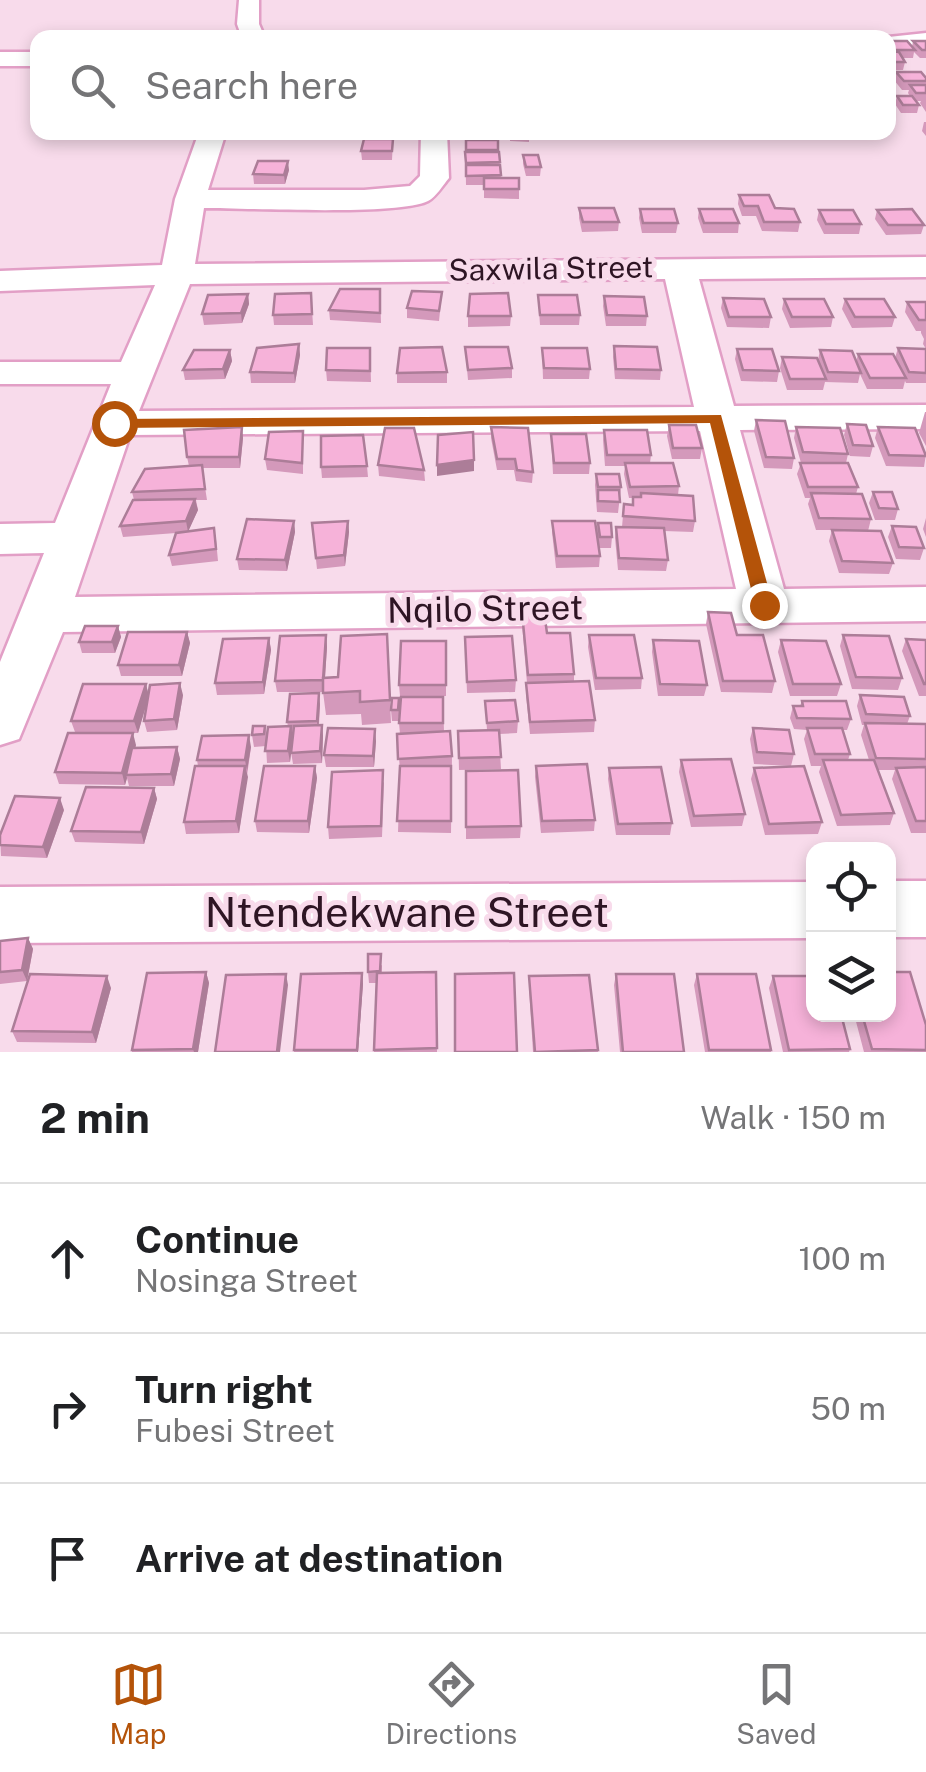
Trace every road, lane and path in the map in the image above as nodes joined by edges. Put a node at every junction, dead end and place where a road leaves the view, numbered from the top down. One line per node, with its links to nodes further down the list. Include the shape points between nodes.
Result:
1 (248, 0): 2 (street)
2 (251, 30)
3 (926, 40): 4 (street)
4 (896, 41)
5 (1, 59): 6 (street)
6 (30, 60)
7 (210, 140): 9 (street)
8 (434, 140): 9 (street, via 434,178 419,194)
9 (190, 199): 12 (street)
10 (926, 267): 11 (street, Saxwila Street)
11 (679, 268): 12 (street, Saxwila Street); 17 (street)
12 (176, 274): 13 (street, Saxwila Street); 15 (street)
13 (0, 281)
14 (0, 373): 15 (street)
15 (136, 373): 18 (street)
16 (926, 417): 17 (street)
17 (716, 418): 18 (street); 22 (street)
18 (114, 423): 20 (street)
19 (0, 538): 20 (street)
20 (72, 538): 23 (street)
21 (926, 604): 22 (street, Nqilo Street)
22 (764, 605): 23 (street, Nqilo Street)
23 (45, 615): 24 (street)
24 (0, 724)
25 (896, 909): 26 (street)
26 (926, 909)
27 (806, 910): 28 (street, Ntendekwane Street)
28 (0, 915)

